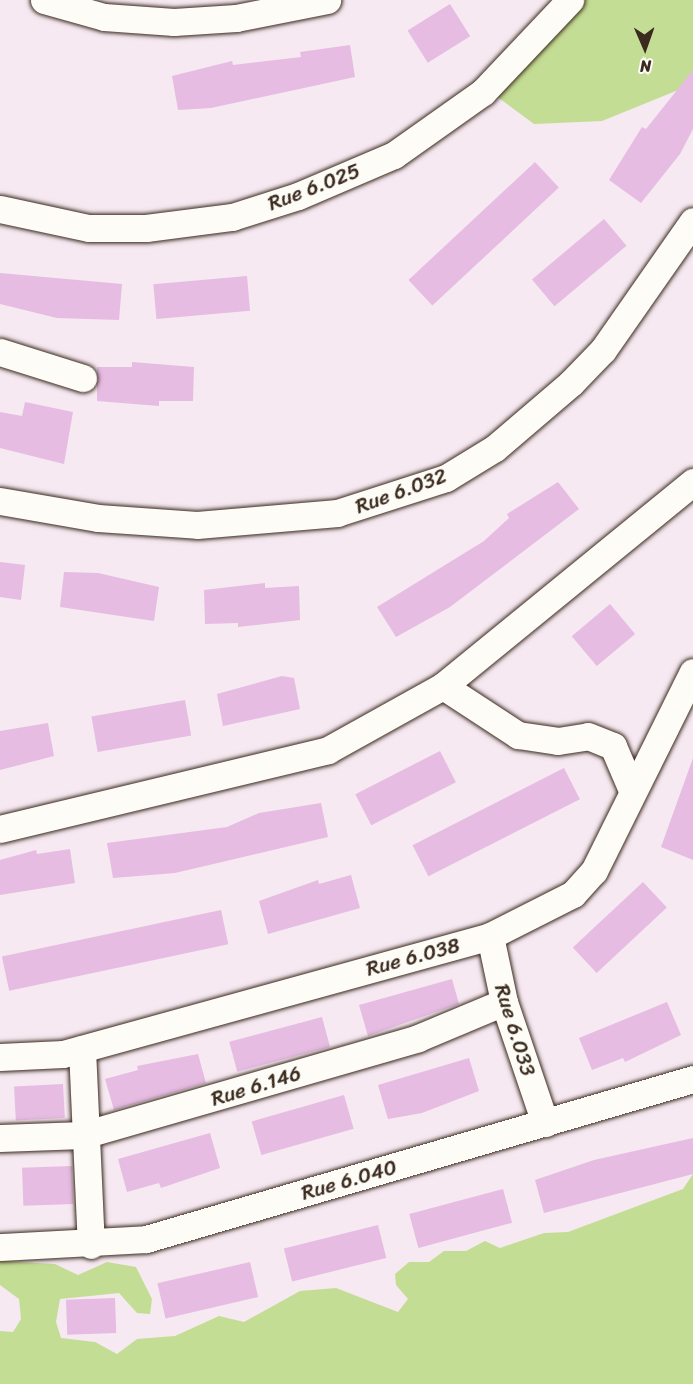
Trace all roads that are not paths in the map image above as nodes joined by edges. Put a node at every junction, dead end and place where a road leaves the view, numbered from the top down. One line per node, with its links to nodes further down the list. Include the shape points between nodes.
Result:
1 (44, 0): 2 (street, via 104,17 174,22 236,18)
2 (327, 0)
3 (570, 0): 4 (street, Rue 6.025, via 483,92 394,156 298,196 232,217 146,228 89,228)
4 (0, 209)
5 (693, 221): 9 (street, Rue 6.032, via 603,350 495,448 446,478 337,513 197,525 98,518)
6 (0, 352): 7 (street)
7 (82, 378)
8 (693, 482): 11 (street)
9 (0, 501)
10 (693, 672): 12 (street, Rue 6.038, via 677,711)
11 (442, 686): 12 (street, via 518,735 558,741 588,736 606,742 618,754); 13 (street, via 328,750)
12 (631, 788): 14 (street, Rue 6.038, via 585,884)
13 (0, 829)
14 (490, 936): 15 (street, Rue 6.033); 16 (street, Rue 6.038)
15 (504, 1002): 19 (street, Rue 6.033); 20 (street, Rue 6.146, via 418,1038)
16 (82, 1049): 17 (street, Rue 6.038, via 26,1059); 20 (street)
17 (0, 1057)
18 (693, 1079): 19 (street, Rue 6.040)
19 (545, 1123): 22 (street, Rue 6.040, via 146,1239)
20 (82, 1135): 21 (street, Rue 6.146); 22 (street)
21 (0, 1138)
22 (91, 1245): 23 (street, Rue 6.040)
23 (0, 1246)

